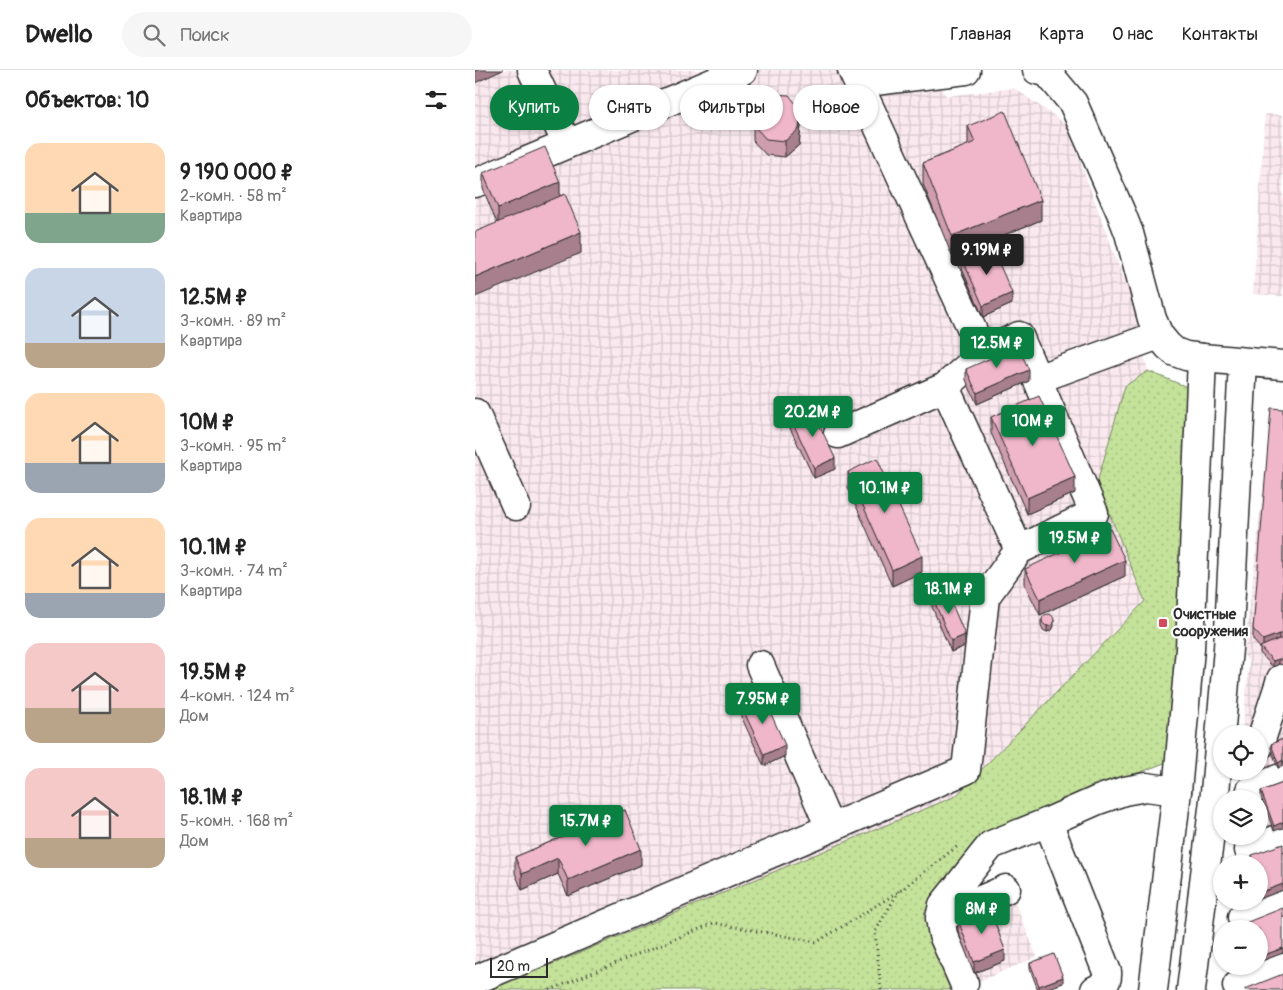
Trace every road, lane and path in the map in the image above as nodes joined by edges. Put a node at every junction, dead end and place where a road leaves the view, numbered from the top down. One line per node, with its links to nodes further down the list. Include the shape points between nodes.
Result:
1 (532, 70): 6 (main road)
2 (743, 70): 6 (main road)
3 (966, 70): 5 (main road)
4 (1044, 71): 8 (main road, via 1073,103 1113,191)
5 (855, 76): 9 (main road)
6 (567, 144): 7 (main road)
7 (475, 183)
8 (1159, 335): 10 (main road, via 1175,352); 13 (main road)
9 (983, 353): 13 (main road, via 1019,336); 14 (main road)
10 (1202, 358): 11 (main road); 24 (main road, via 1190,649)
11 (1243, 362): 12 (main road); 43 (main road, via 1229,649)
12 (1283, 365)
13 (1037, 379): 18 (main road, via 1094,513)
14 (945, 387): 16 (main road); 18 (main road)
15 (475, 413): 17 (main road)
16 (838, 434)
17 (516, 506)
18 (1019, 550): 26 (main road, via 985,597 966,770)
19 (760, 665): 26 (main road)
20 (1283, 678): 21 (main road)
21 (1266, 725)
22 (1283, 777): 23 (main road)
23 (1252, 787)
24 (1177, 790): 25 (main road, via 1134,788); 42 (main road)
25 (1048, 822): 34 (main road, via 991,845 943,905); 41 (main road, via 1107,972 1106,982)
26 (830, 828): 36 (main road)
27 (1283, 837): 29 (main road)
28 (966, 840): 31 (path)
29 (1249, 850)
30 (1006, 890): 34 (main road)
31 (900, 891): 39 (path, via 817,942 714,923); 40 (path, via 875,932)
32 (1283, 902): 33 (main road)
33 (1242, 916)
34 (940, 918): 38 (main road, via 943,935)
35 (1283, 968): 37 (main road)
36 (475, 980)
37 (1238, 981)
38 (964, 983)
39 (550, 990)
40 (881, 990)
41 (1095, 990)
42 (1153, 990)
43 (1191, 990)

